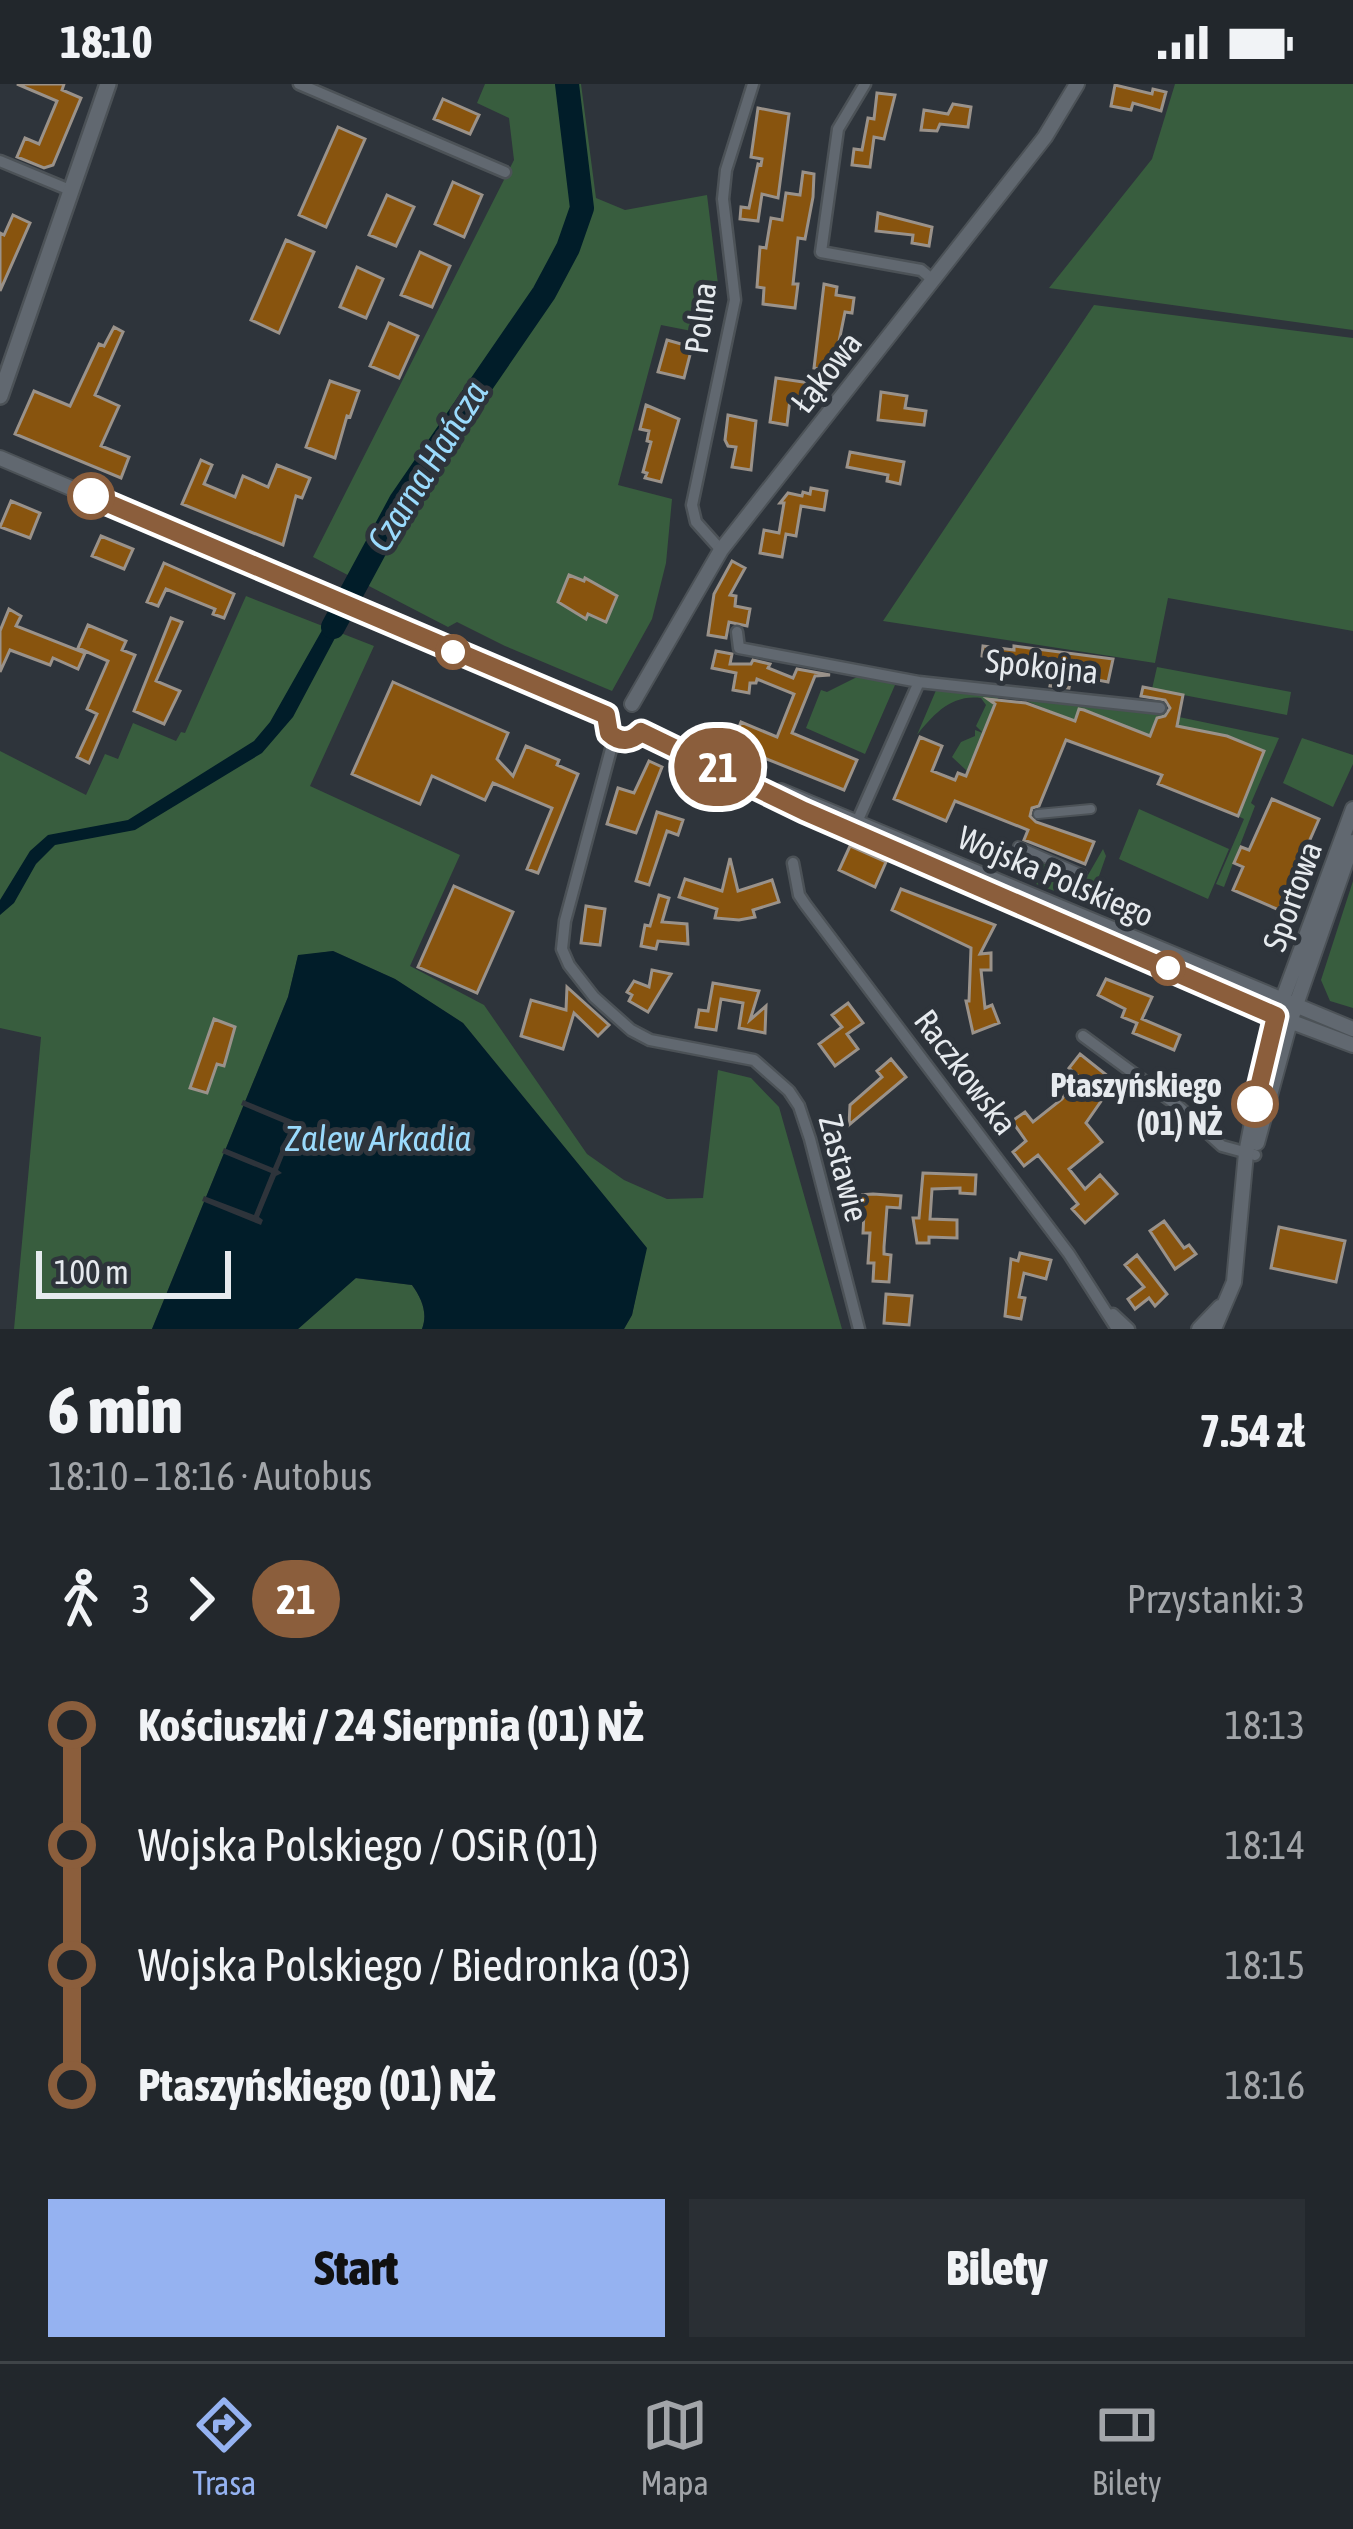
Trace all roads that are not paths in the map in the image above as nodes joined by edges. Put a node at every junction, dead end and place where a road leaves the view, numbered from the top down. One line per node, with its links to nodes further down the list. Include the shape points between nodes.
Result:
1 (108, 84): 8 (main road)
2 (299, 84): 7 (street)
3 (753, 84): 12 (street, Polna, via 726,170 735,300 692,505 695,522)
4 (865, 84): 9 (street, via 838,129 821,251 921,270)
5 (1077, 84): 9 (street, Łąkowa, via 1046,137)
6 (0, 161): 8 (street)
7 (505, 172)
8 (70, 190): 10 (main road)
9 (933, 280): 12 (street, Łąkowa)
10 (0, 397)
11 (0, 458): 17 (street)
12 (721, 550): 15 (street, Łąkowa)
13 (737, 632): 14 (street, Spokojna, via 739,648)
14 (919, 682): 16 (street, Spokojna); 24 (street)
15 (632, 704): 17 (street, via 616,704); 18 (street, via 643,714)
16 (1160, 708)
17 (606, 715): 19 (street)
18 (641, 732): 19 (street); 20 (street)
19 (614, 738): 36 (street, Zastawie, via 562,949 577,977 631,1030 754,1060 790,1090)
20 (737, 776): 24 (street, Wojska Polskiego); 29 (street, Wojska Polskiego)
21 (1091, 809): 23 (street)
22 (1353, 809): 29 (street, Sportowa)
23 (1038, 814)
24 (857, 822): 29 (street, Wojska Polskiego)
25 (1353, 842): 29 (street, Sportowa)
26 (1018, 846): 28 (street)
27 (794, 863): 35 (street, Raczkowska, via 805,904)
28 (1082, 874)
29 (1286, 1012): 30 (street, Wojska Polskiego); 32 (street, Wojska Polskiego); 33 (street)
30 (1353, 1029)
31 (1084, 1036): 33 (street, via 1222,1146)
32 (1353, 1046)
33 (1250, 1154): 34 (street)
34 (1230, 1294): 39 (street); 40 (street)
35 (1106, 1308): 37 (street, Raczkowska); 38 (street, Raczkowska)
36 (859, 1329)
37 (1117, 1329)
38 (1129, 1329)
39 (1198, 1329)
40 (1214, 1329)

